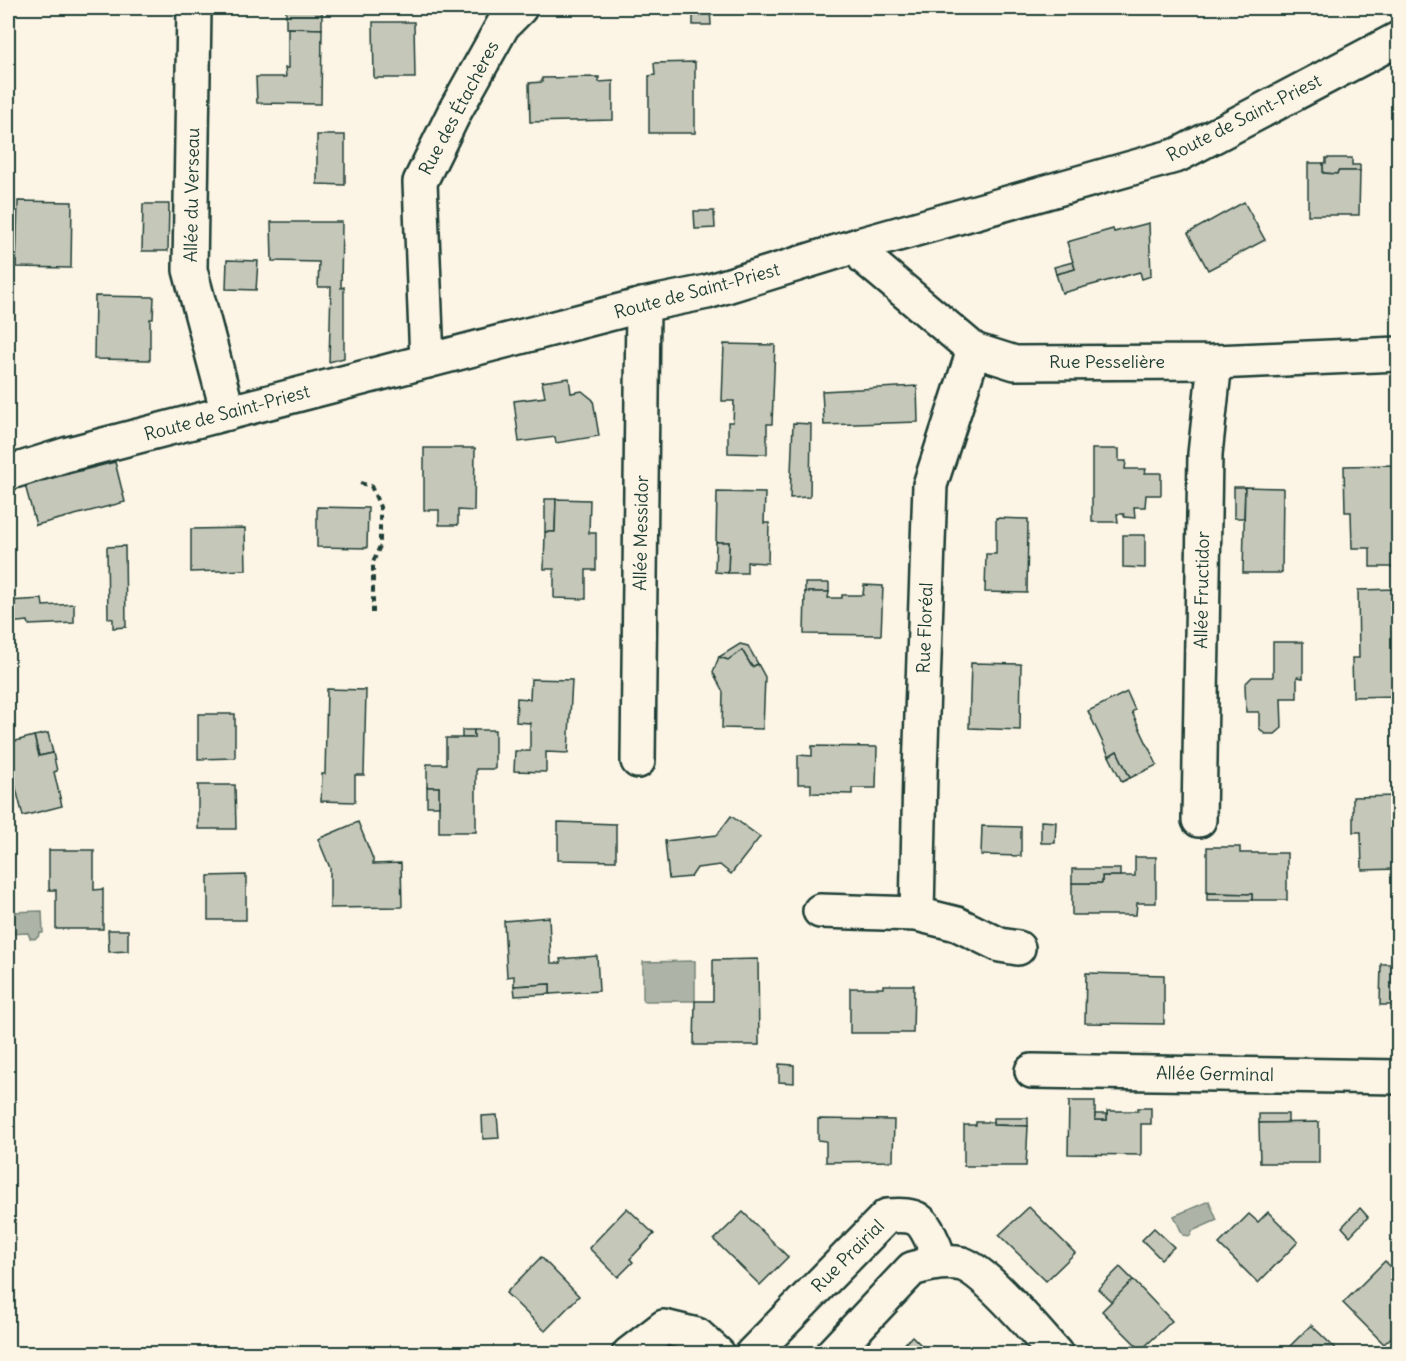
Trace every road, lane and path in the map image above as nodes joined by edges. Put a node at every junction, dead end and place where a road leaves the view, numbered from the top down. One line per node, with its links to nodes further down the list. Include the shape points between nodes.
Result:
1 (194, 8): 10 (street, Allée du Verseau, via 190,270)
2 (520, 8): 8 (street, Rue des Étachères, via 503,25 420,182)
3 (1398, 39): 4 (street, Route de Saint-Priest, via 1178,155)
4 (859, 245): 5 (street, Route de Saint-Priest, via 707,292); 6 (street, Rue Pesselière, via 865,258)
5 (643, 305): 8 (street, Route de Saint-Priest); 14 (street, Allée Messidor)
6 (974, 350): 9 (street, Rue Pesselière, via 1015,363); 17 (street, Rue Floréal, via 930,486)
7 (1398, 354): 9 (street, Rue Pesselière)
8 (427, 361): 10 (street, Route de Saint-Priest)
9 (1215, 362): 15 (street, Allée Fructidor, via 1205,454)
10 (228, 413): 11 (street, Route de Saint-Priest)
11 (8, 473)
12 (360, 483): 13 (path, via 371,486 380,507 381,546 374,561)
13 (373, 613)
14 (638, 761)
15 (1199, 820)
16 (820, 911): 17 (street)
17 (917, 914): 18 (street, via 957,924 1000,945)
18 (1018, 948)
19 (1032, 1071): 20 (street, Allée Germinal)
20 (1398, 1077)
21 (930, 1263): 24 (street, Rue Prairial, via 935,1247 925,1224 908,1215 887,1216); 25 (street, via 912,1269); 26 (street, via 962,1264 982,1275)
22 (629, 1353): 23 (street, via 664,1327 697,1335)
23 (718, 1353)
24 (752, 1353)
25 (832, 1353)
26 (1056, 1353)

